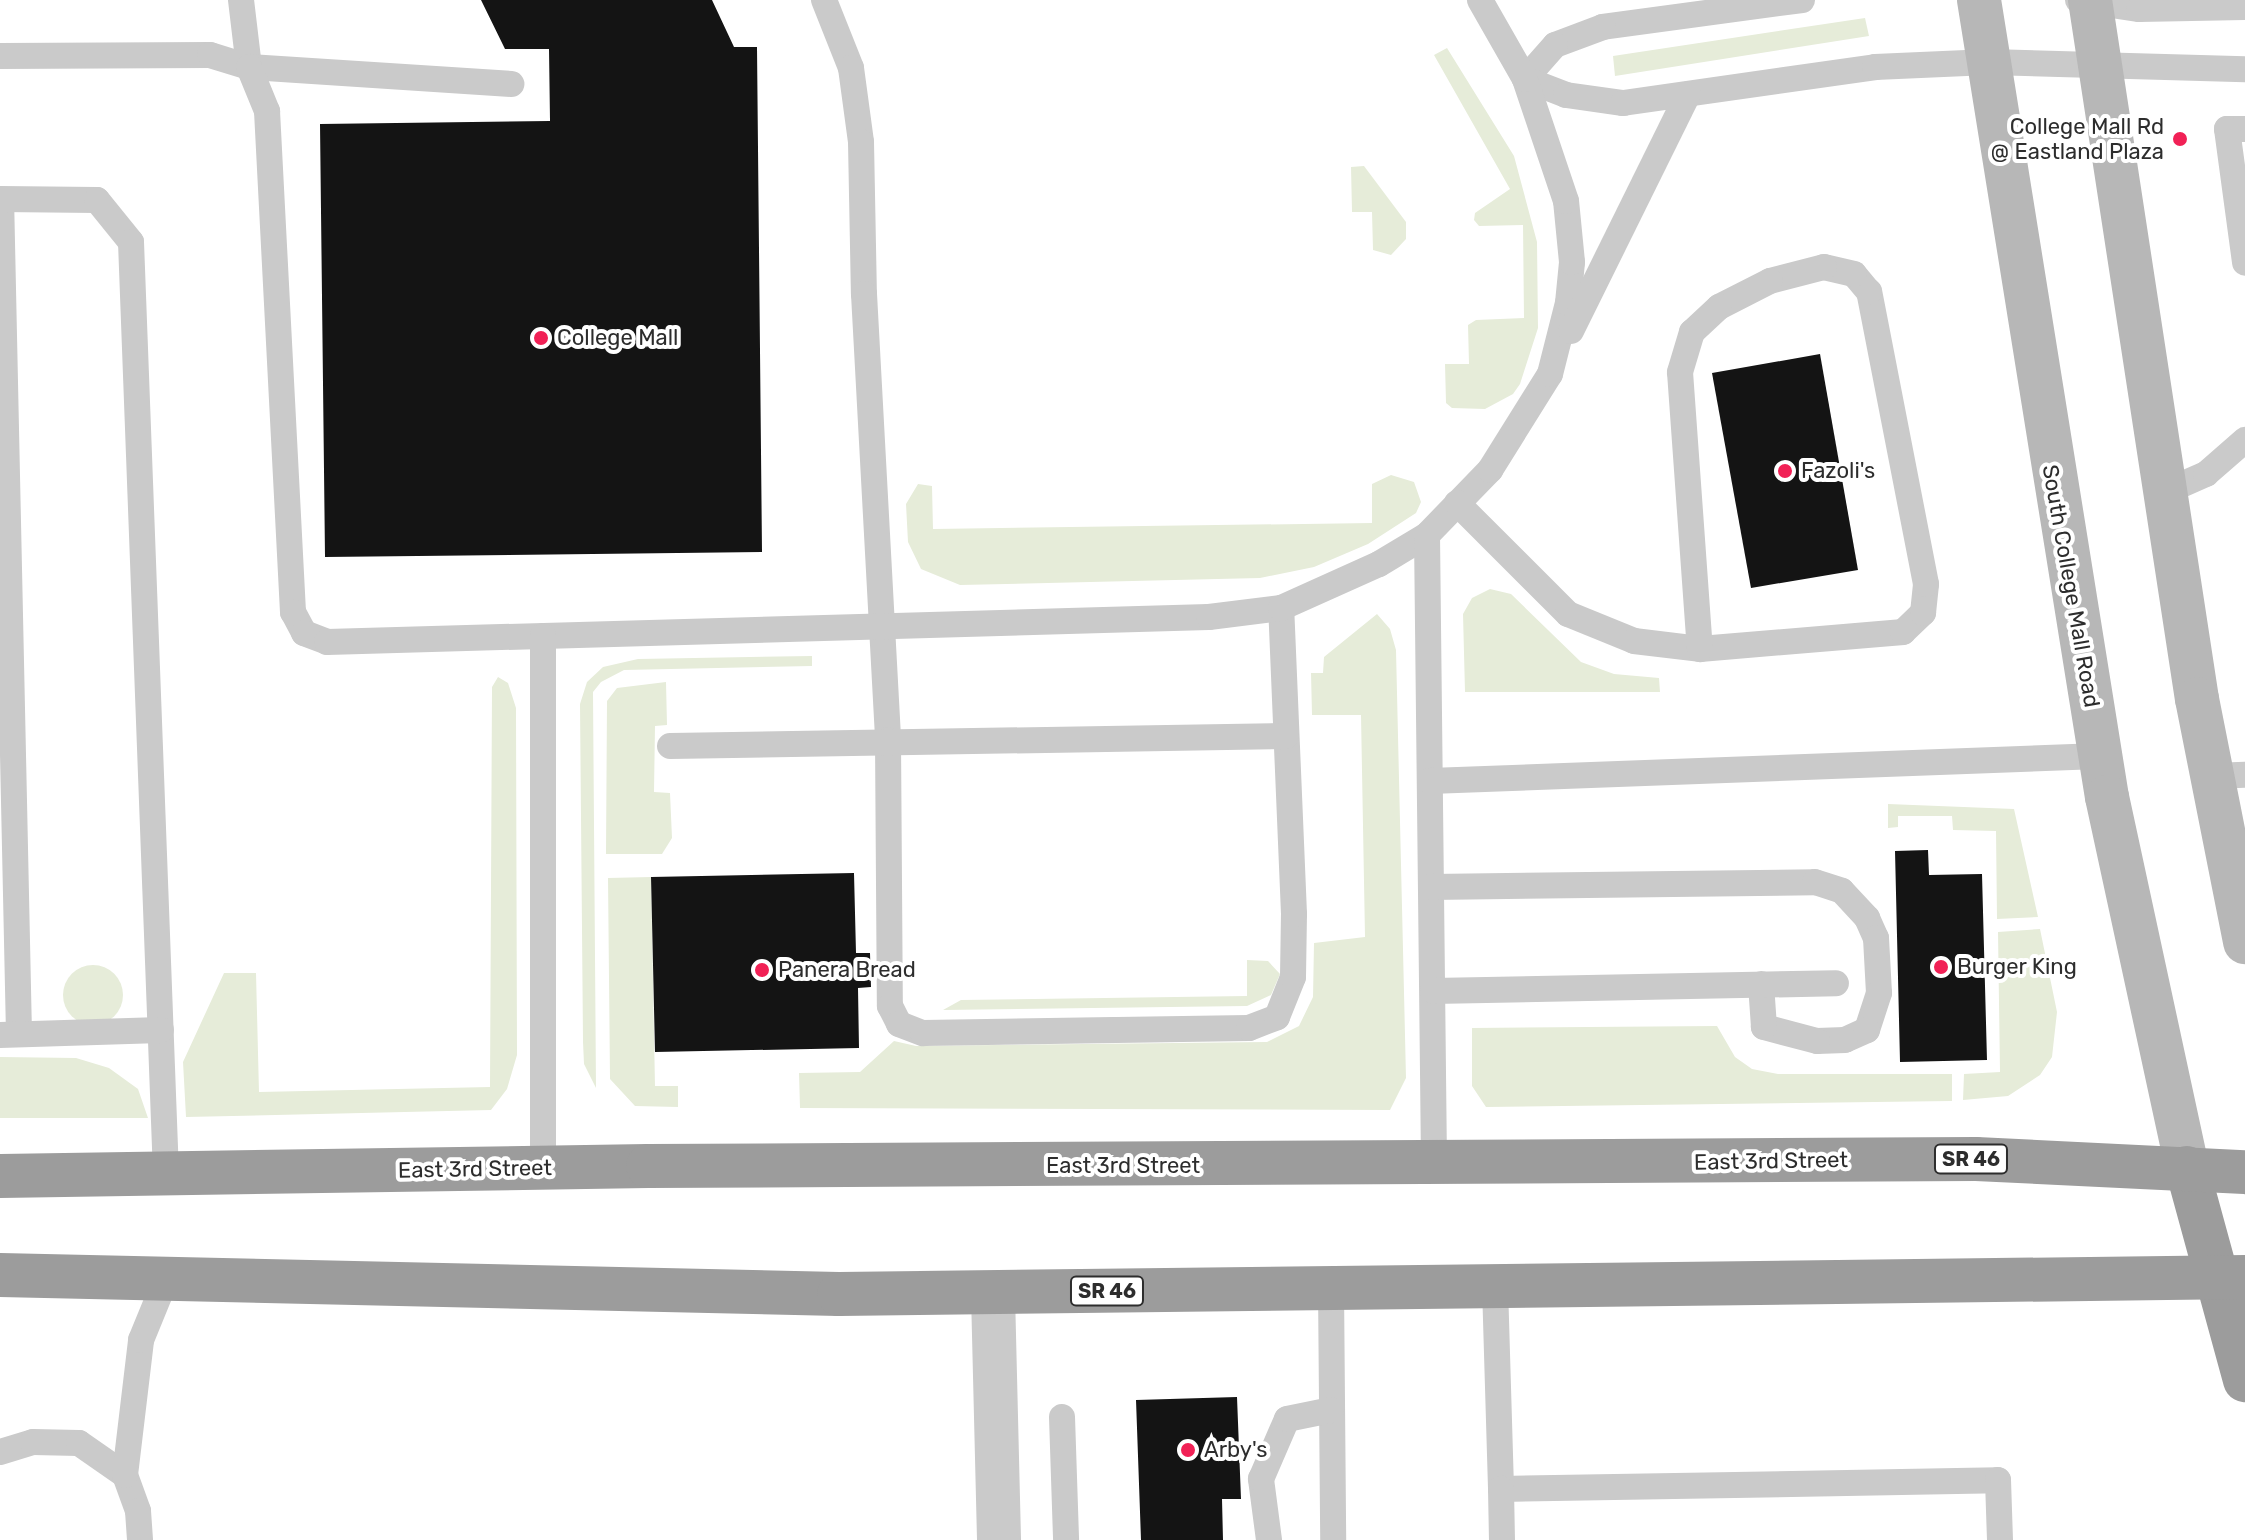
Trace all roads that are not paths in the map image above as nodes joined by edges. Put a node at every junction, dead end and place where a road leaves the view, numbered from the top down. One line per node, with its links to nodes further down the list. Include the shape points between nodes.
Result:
1 (241, 0): 10 (lane)
2 (824, 0): 24 (lane, via 851,68 861,142)
3 (1480, 0): 13 (lane)
4 (1802, 0): 13 (lane, via 1603,27 1555,45)
5 (1979, 0): 9 (main road, South College Mall Road)
6 (2086, 1): 7 (lane, via 2139,9); 11 (main road)
7 (2245, 7)
8 (0, 56): 10 (lane, via 210,55)
9 (1989, 62): 11 (lane); 15 (lane, via 1875,67); 30 (main road, South College Mall Road)
10 (249, 67): 14 (lane); 25 (lane, via 267,111 293,612 304,633 327,642)
11 (2100, 67): 12 (lane); 20 (main road)
12 (2245, 69)
13 (1525, 79): 15 (lane, via 1566,95 1623,103); 18 (lane, via 1566,201 1572,262)
14 (511, 84)
15 (1688, 94): 18 (lane)
16 (2245, 129): 17 (lane, via 2227,129)
17 (2245, 263)
18 (1550, 374): 21 (lane, via 1510,444)
19 (2245, 440): 20 (lane, via 2206,474)
20 (2165, 492): 31 (main road)
21 (1457, 503): 22 (lane); 26 (lane, via 1568,614 1634,641)
22 (1427, 535): 23 (lane, via 1379,564); 32 (lane)
23 (1281, 608): 24 (lane, via 1209,617); 27 (lane)
24 (882, 624): 25 (lane); 28 (lane)
25 (543, 636): 41 (lane)
26 (1700, 649): 26 (lane, via 1903,632 1923,613 1926,584 1869,292 1854,274 1824,267 1770,281 1719,307 1692,332 1680,372)
27 (1286, 736): 28 (lane); 28 (lane, via 1294,914 1287,998 1277,1017 1249,1028 923,1033 899,1024 890,1006)
28 (888, 740): 29 (lane)
29 (670, 746)
30 (2100, 756): 32 (lane); 42 (main road, South College Mall Road)
31 (2228, 776): 34 (main road)
32 (1430, 781): 33 (lane)
33 (1431, 887): 36 (lane, via 1815,882 1842,891 1867,918 1876,938 1879,993 1867,1030 1845,1040 1817,1041 1764,1027); 37 (lane)
34 (2245, 942)
35 (1836, 983): 36 (lane)
36 (1761, 984): 37 (lane)
37 (1433, 991): 40 (lane)
38 (161, 1030): 39 (lane); 39 (lane, via 131,242 97,200 1,199); 44 (lane)
39 (10, 1035)
40 (1434, 1164): 41 (highway, East 3rd Street / SR 46); 42 (highway, East 3rd Street / SR 46, via 1976,1159)
41 (543, 1168): 44 (highway, East 3rd Street / SR 46)
42 (2187, 1168): 43 (highway, East 3rd Street / SR 46); 47 (highway)
43 (2245, 1172)
44 (166, 1174): 45 (highway, East 3rd Street / SR 46)
45 (0, 1176)
46 (0, 1275): 48 (highway, SR 46)
47 (2229, 1277): 49 (highway, SR 46); 52 (highway)
48 (166, 1279): 51 (highway, SR 46); 56 (lane, via 141,1340)
49 (1495, 1286): 50 (highway, SR 46); 57 (lane)
50 (1331, 1287): 51 (highway, SR 46); 53 (lane)
51 (993, 1294): 59 (street)
52 (2245, 1380)
53 (1331, 1410): 61 (lane, via 1287,1419 1261,1479); 62 (lane)
54 (1062, 1417): 60 (lane)
55 (0, 1452): 56 (lane, via 33,1442 79,1443)
56 (125, 1475): 58 (lane, via 138,1511)
57 (1501, 1489): 63 (lane); 64 (lane, via 1998,1480)
58 (140, 1540)
59 (999, 1540)
60 (1066, 1540)
61 (1269, 1540)
62 (1333, 1540)
63 (1502, 1540)
64 (2000, 1540)

